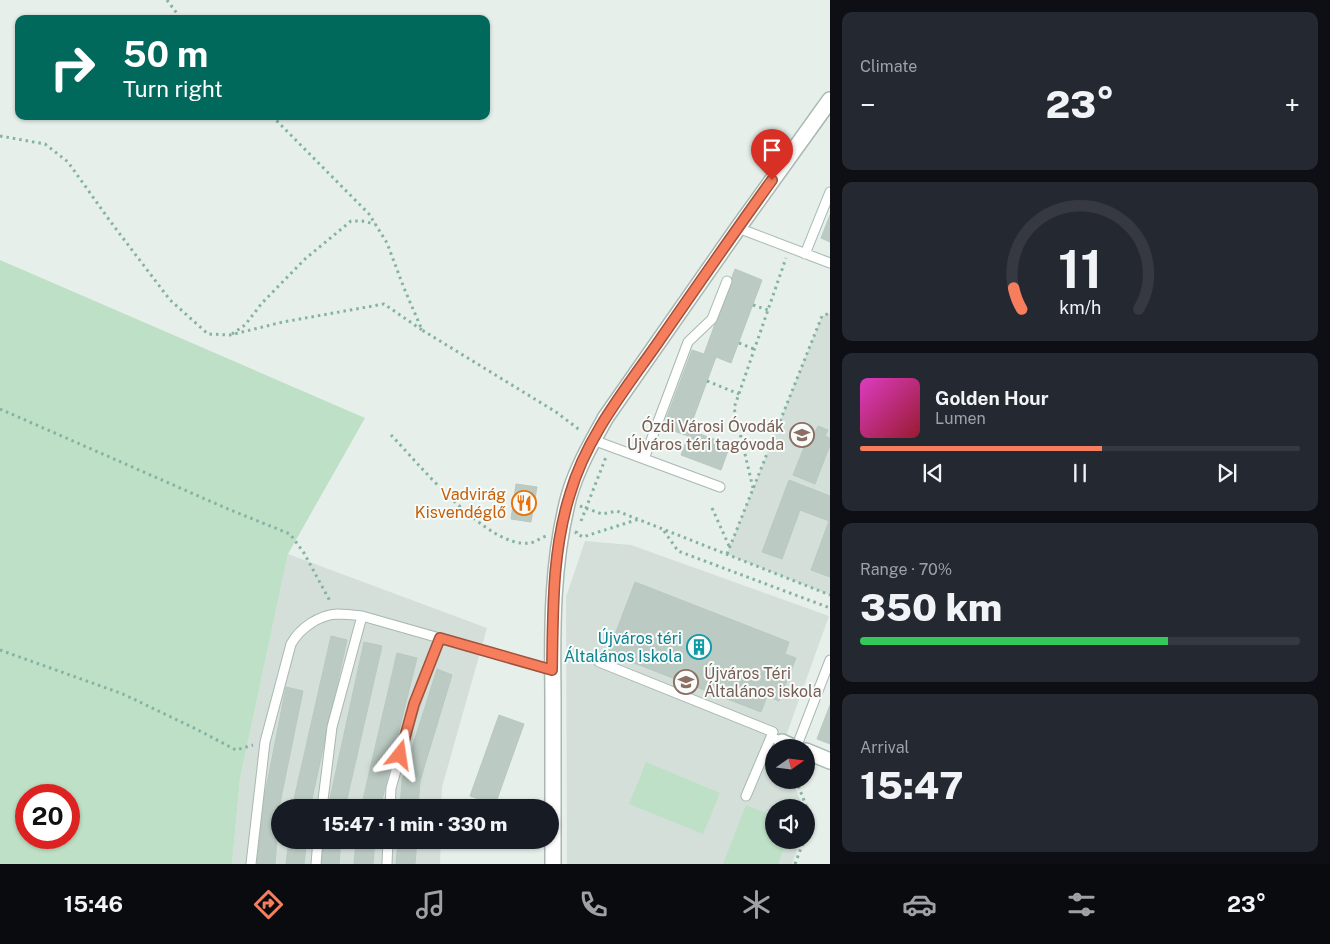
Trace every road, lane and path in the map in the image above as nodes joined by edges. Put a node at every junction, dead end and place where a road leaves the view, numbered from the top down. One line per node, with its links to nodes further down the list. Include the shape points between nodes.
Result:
1 (167, 0): 2 (path)
2 (178, 15)
3 (830, 100): 8 (street)
4 (276, 120): 7 (path)
5 (0, 136): 17 (path, via 46,144 68,162 170,300 208,334)
6 (830, 192): 10 (lane)
7 (376, 224): 16 (path, via 387,243); 17 (path, via 351,222 304,259 262,303 246,325)
8 (738, 228): 9 (lane); 24 (street)
9 (789, 248): 10 (lane); 14 (path)
10 (805, 254): 11 (lane)
11 (830, 263)
12 (727, 280): 26 (lane, via 712,319 688,342)
13 (753, 305): 14 (path)
14 (768, 310): 19 (path)
15 (830, 313): 28 (path, via 822,316)
16 (422, 330): 17 (path, via 384,304); 24 (path, via 556,412)
17 (230, 335)
18 (739, 342): 19 (path)
19 (754, 349): 21 (path)
20 (707, 381): 21 (path)
21 (739, 394): 28 (path, via 734,408)
22 (0, 409): 39 (path, via 290,534 304,552)
23 (391, 435): 34 (path, via 440,487 476,520 502,538 531,543)
24 (593, 440): 25 (lane); 29 (street)
25 (610, 447): 26 (lane); 30 (path)
26 (644, 459): 27 (lane)
27 (720, 488)
28 (753, 489): 35 (path)
29 (568, 501): 30 (path); 34 (street)
30 (586, 508): 32 (path, via 602,514 617,511); 32 (path, via 576,533 583,537)
31 (712, 508): 35 (path)
32 (639, 519): 33 (path)
33 (664, 529): 36 (path); 38 (path, via 678,551)
34 (561, 533): 45 (street, via 554,587)
35 (730, 549): 36 (path)
36 (727, 554): 37 (path)
37 (830, 595)
38 (830, 608)
39 (337, 614): 40 (lane); 48 (lane, via 311,624 296,635)
40 (362, 616): 41 (lane); 53 (lane, via 332,727)
41 (440, 638): 45 (lane); 54 (lane, via 414,704)
42 (0, 650): 48 (path, via 123,694 236,750)
43 (830, 660): 47 (lane)
44 (599, 662): 46 (lane, via 773,732)
45 (552, 670): 61 (street)
46 (781, 739)
47 (789, 739)
48 (265, 742): 58 (lane)
49 (815, 755): 50 (street)
50 (830, 761)
51 (765, 771): 52 (lane)
52 (746, 796)
53 (323, 799)
54 (390, 799)
55 (317, 849): 59 (lane)
56 (388, 849): 60 (lane)
57 (801, 849): 62 (path)
58 (250, 864)
59 (316, 864)
60 (387, 864)
61 (553, 864)
62 (795, 864)

